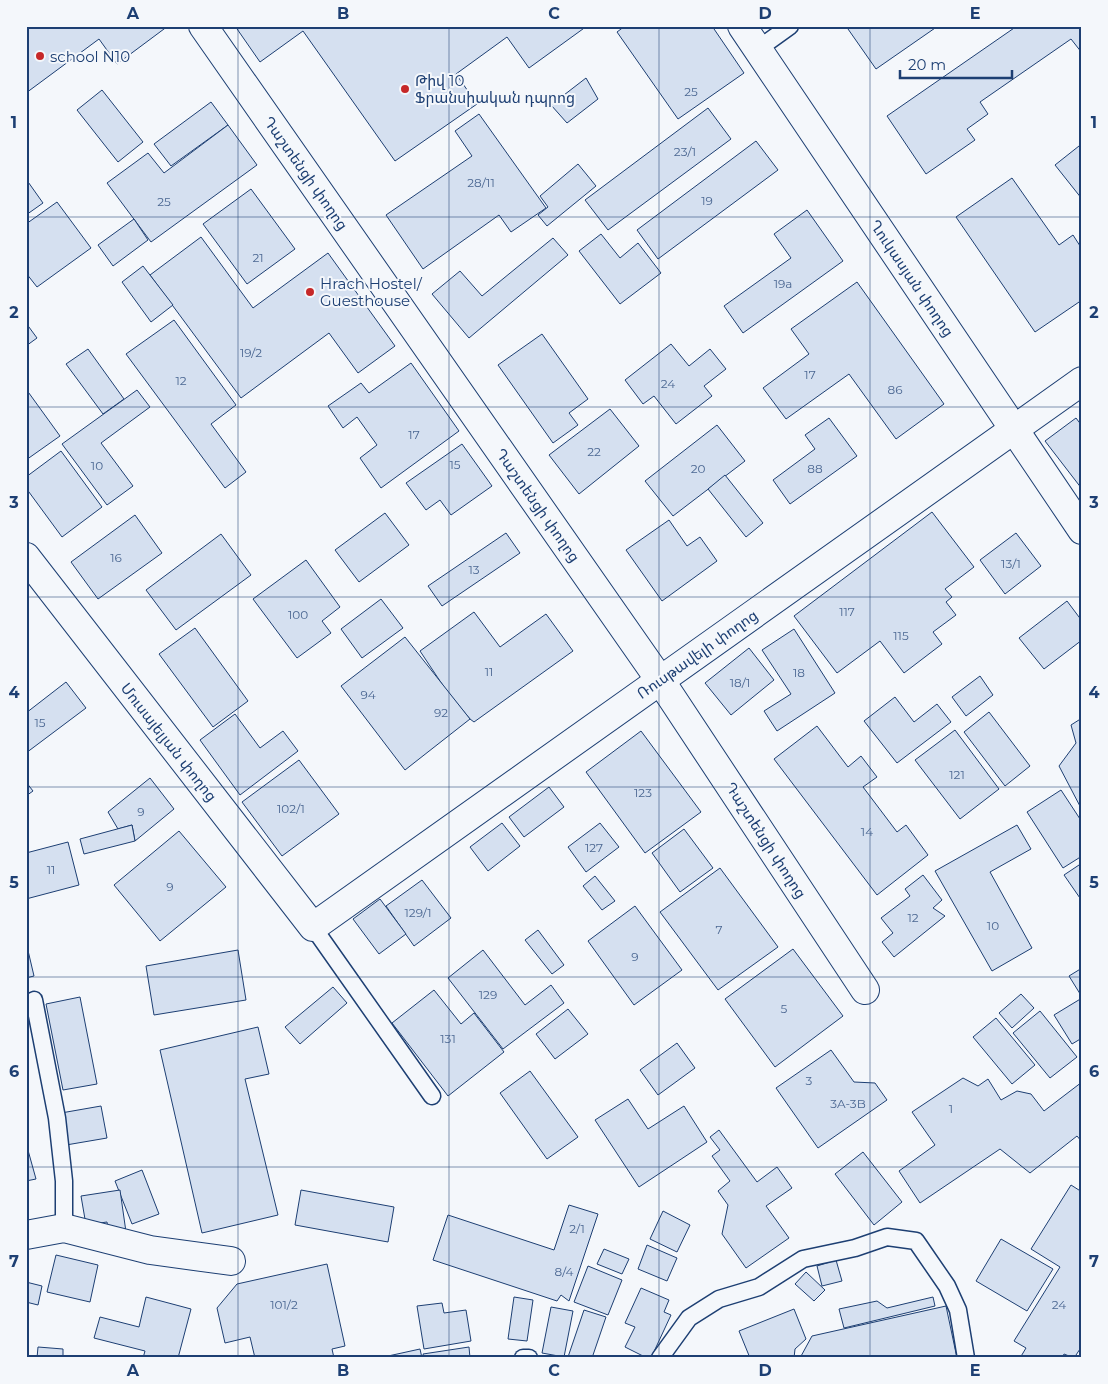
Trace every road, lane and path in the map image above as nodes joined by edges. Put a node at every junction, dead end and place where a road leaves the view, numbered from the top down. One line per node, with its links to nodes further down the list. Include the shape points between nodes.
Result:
1 (203, 26): 9 (street, Դաշտենցի փողոց)
2 (742, 26): 4 (street, Ղուկասյան փողոց)
3 (790, 26): 4 (lane)
4 (758, 49): 6 (street, Ղուկասյան փողոց)
5 (1082, 381): 6 (street, Ռուսթավելի փողոց)
6 (1013, 429): 7 (street, Ղուկասյան փողոց); 9 (street, Ռուսթավելի փողոց)
7 (1082, 530)
8 (26, 557): 10 (street, Մուսայելյան փողոց)
9 (660, 680): 10 (street, Ռուսթավելի փողոց); 11 (street, Դաշտենցի փողոց)
10 (312, 927): 13 (lane)
11 (865, 990)
12 (34, 1000): 14 (lane, via 57,1118 64,1181)
13 (432, 1096)
14 (64, 1228): 15 (street); 16 (street, via 150,1250)
15 (26, 1235)
16 (231, 1261)
17 (523, 1358): 18 (lane)
18 (529, 1358)
19 (660, 1358): 20 (lane, via 689,1318 719,1299 759,1287 803,1259 855,1248 887,1237 916,1241 947,1286 958,1310)
20 (966, 1358)

